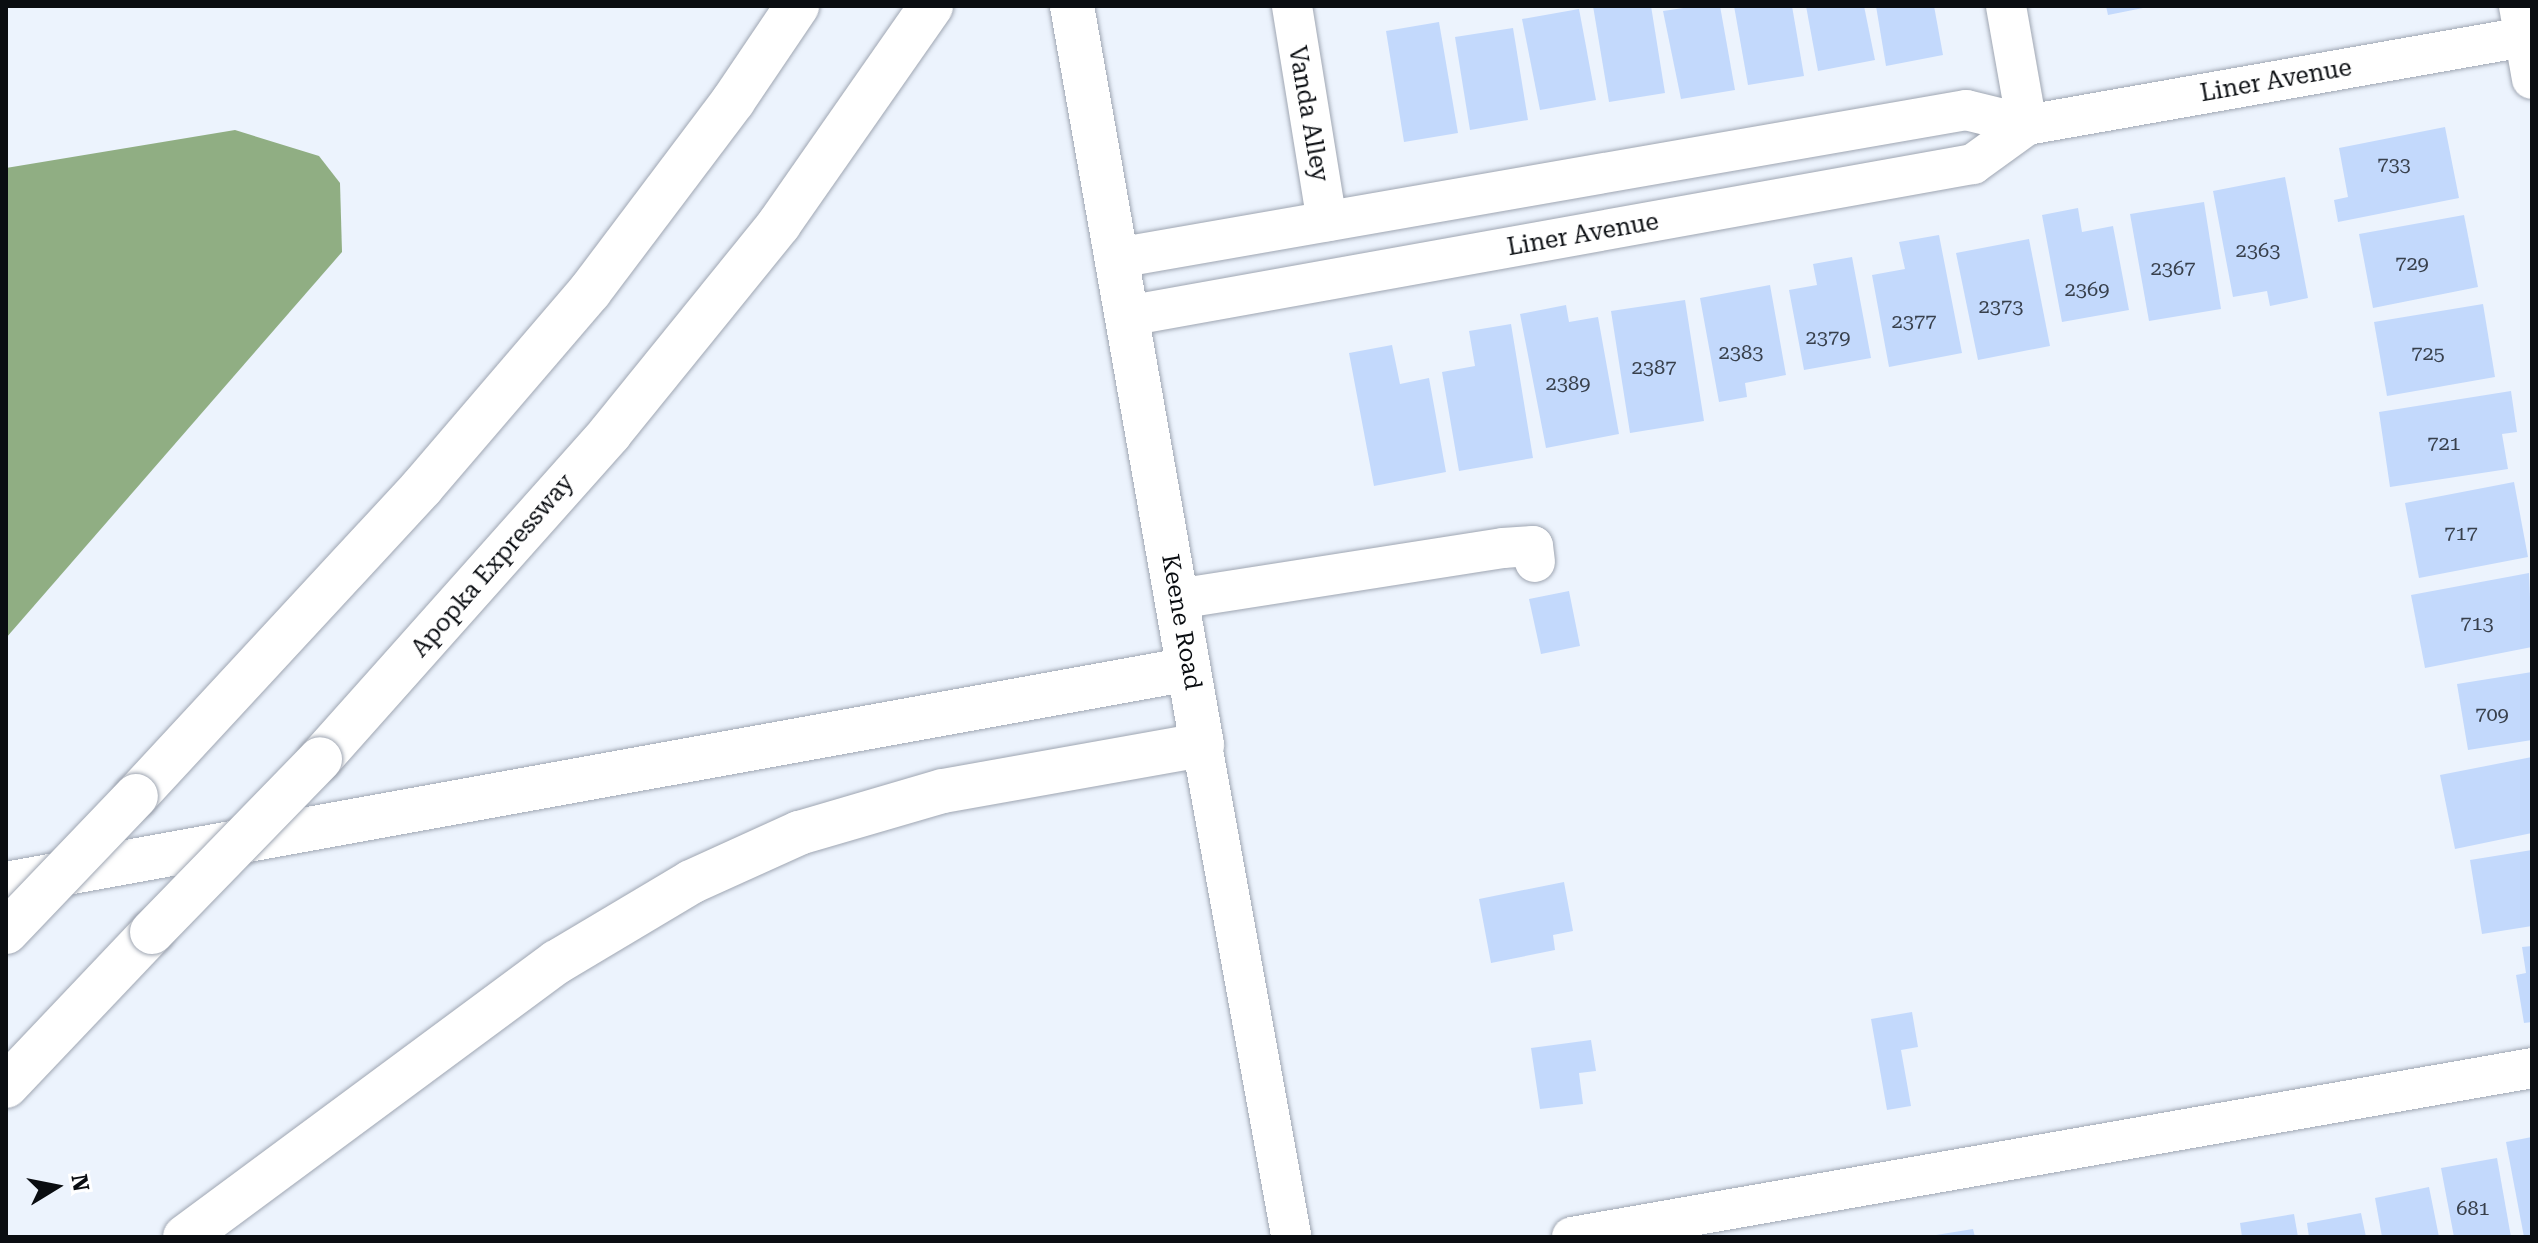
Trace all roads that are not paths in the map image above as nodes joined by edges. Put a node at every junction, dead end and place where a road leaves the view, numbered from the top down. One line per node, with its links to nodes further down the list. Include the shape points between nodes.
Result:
1 (797, 6): 17 (main road, bridge, via 733,101 590,291 422,487)
2 (931, 6): 19 (main road, Apopka Expressway, bridge, via 779,224 620,421 320,759)
3 (1072, 6): 10 (main road, Keene Road)
4 (1292, 6): 9 (street, Vanda Alley)
5 (2006, 6): 8 (street)
6 (2522, 22): 7 (street); 8 (street, Liner Avenue)
7 (2532, 79)
8 (2027, 125): 9 (street, Liner Avenue, via 1966,110); 11 (street, Liner Avenue, via 1973,164)
9 (1327, 221): 10 (street, Liner Avenue)
10 (1117, 258): 11 (main road, Keene Road)
11 (1127, 316): 13 (main road, Keene Road)
12 (1535, 562): 13 (street, via 1533,546 1503,548)
13 (1177, 599): 14 (main road, Keene Road)
14 (1189, 669): 15 (main road, Keene Road); 16 (main road)
15 (1202, 745): 20 (main road, via 943,791 799,833 691,882 557,962); 21 (street, Keene Road)
16 (6, 884)
17 (6, 932)
18 (2532, 1068): 22 (street)
19 (6, 1086)
20 (185, 1237)
21 (1291, 1237)
22 (1572, 1237)

